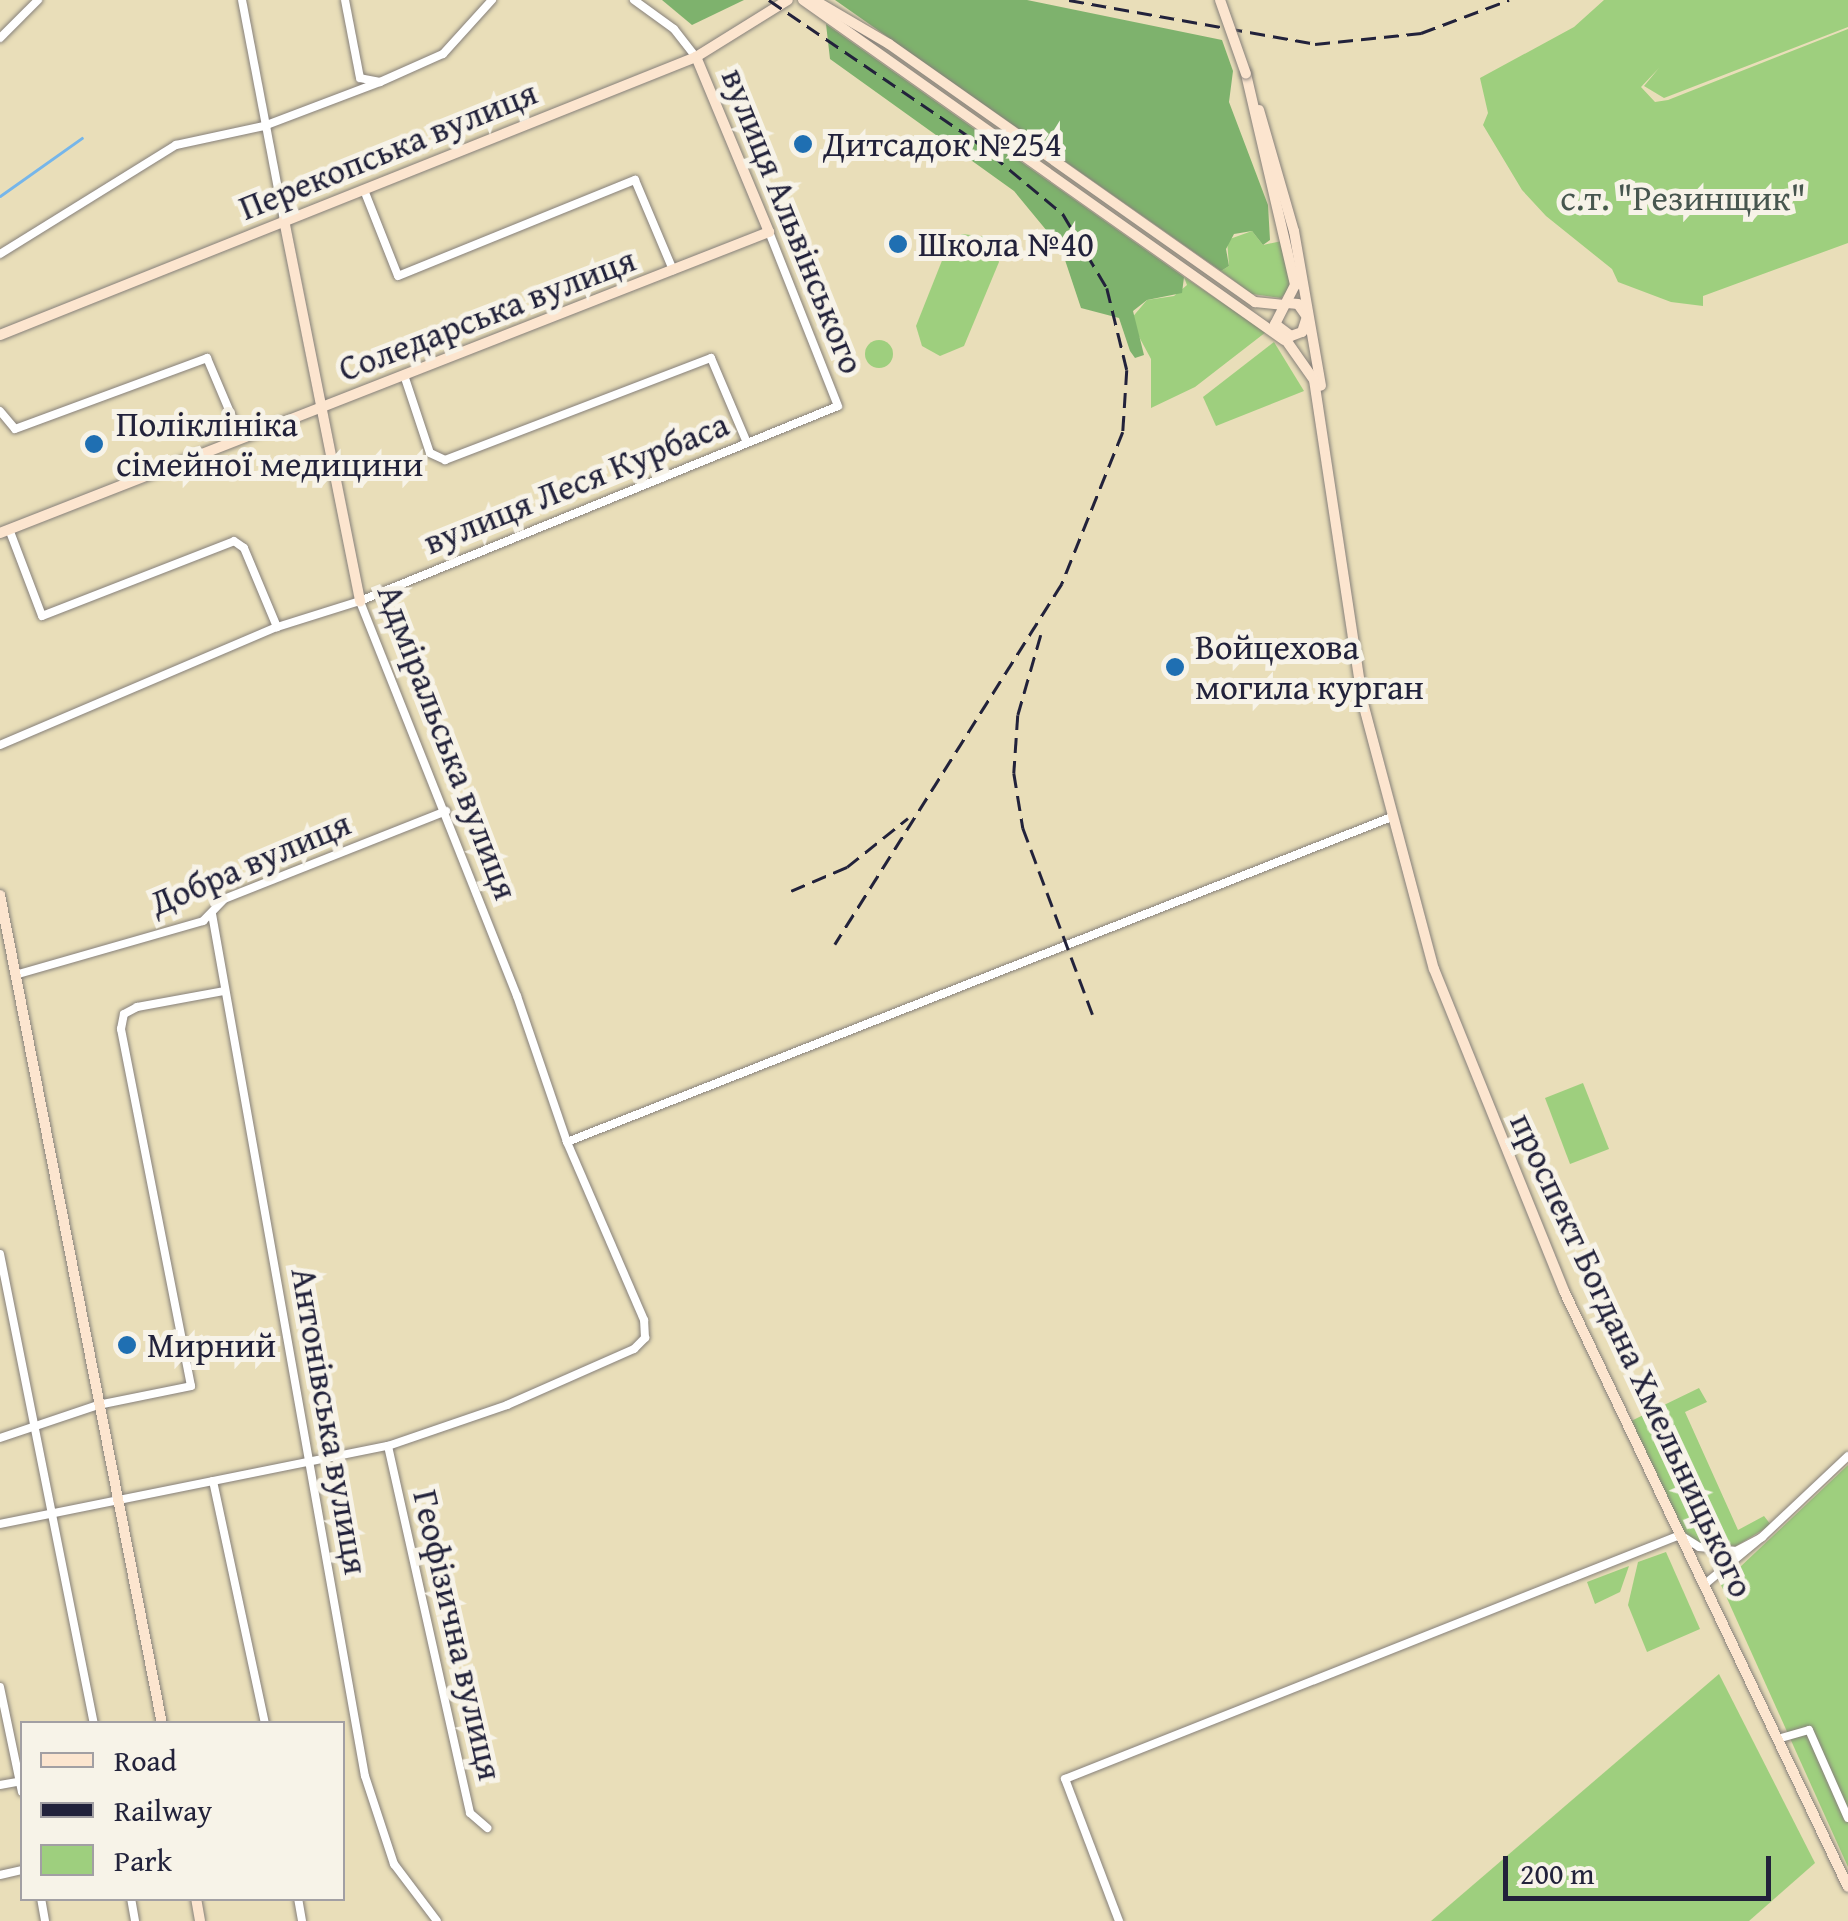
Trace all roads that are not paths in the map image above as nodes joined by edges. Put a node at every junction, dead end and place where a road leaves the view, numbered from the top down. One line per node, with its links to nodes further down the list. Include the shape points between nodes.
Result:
1 (38, 0): 10 (street)
2 (242, 0): 14 (street, Адміральська вулиця)
3 (345, 0): 12 (street, via 360,78)
4 (634, 0): 11 (street, via 674,29)
5 (788, 0): 11 (street, Перекопська вулиця)
6 (803, 0): 18 (street)
7 (814, 0): 22 (street, via 889,44 1255,302)
8 (1220, 0): 13 (street, проспект Богдана Хмельницького, bridge)
9 (488, 1): 12 (street, via 443,54)
10 (0, 38)
11 (696, 57): 15 (street, Перекопська вулиця); 17 (street, вулиця Альвінського)
12 (380, 82): 14 (street)
13 (1256, 106): 21 (street, проспект Богдана Хмельницького, via 1268,128); 22 (street, проспект Богдана Хмельницького, via 1294,278)
14 (264, 126): 16 (street, Адміральська вулиця); 19 (street, via 176,145)
15 (364, 190): 16 (street, Перекопська вулиця); 20 (street, via 398,276 635,180)
16 (284, 220): 25 (street, Перекопська вулиця); 30 (street, Адміральська вулиця)
17 (769, 232): 20 (street, Соледарська вулиця); 29 (street, вулиця Альвінського)
18 (1165, 253): 24 (street); 26 (street)
19 (0, 254)
20 (673, 270): 27 (street, Соледарська вулиця)
21 (1308, 299): 23 (street, проспект Богдана Хмельницького); 28 (street, проспект Богдана Хмельницького)
22 (1285, 304): 23 (street); 24 (street, проспект Богдана Хмельницького, via 1275,313)
23 (1306, 317): 24 (street, via 1297,335); 28 (street, проспект Богдана Хмельницького)
24 (1279, 331): 26 (street, проспект Богдана Хмельницького)
25 (0, 335)
26 (1296, 350): 32 (street, проспект Богдана Хмельницького, via 1310,370)
27 (404, 375): 30 (street, Соледарська вулиця); 34 (street, via 430,453 445,460 711,358)
28 (1321, 386): 32 (street, проспект Богдана Хмельницького)
29 (838, 406): 34 (street, вулиця Леся Курбаса)
30 (320, 409): 33 (street, Соледарська вулиця); 36 (street, Адміральська вулиця)
31 (0, 411): 33 (street, via 15,429 208,358)
32 (1323, 422): 40 (street, проспект Богдана Хмельницького, via 1362,703)
33 (242, 438): 35 (street, Соледарська вулиця)
34 (746, 444): 36 (street, вулиця Леся Курбаса)
35 (5, 531): 37 (street, via 42,616 234,541 244,548)
36 (360, 600): 37 (street, вулиця Леся Курбаса); 39 (street, Адміральська вулиця)
37 (277, 627): 38 (street, вулиця Леся Курбаса)
38 (0, 744)
39 (446, 811): 42 (street, Добра вулиця, via 224,899); 45 (street, Адміральська вулиця)
40 (1389, 818): 45 (street); 57 (street, проспект Богдана Хмельницького, via 1434,969 1512,1167)
41 (0, 896): 43 (street)
42 (212, 914): 43 (street, Добра вулиця); 44 (street, Антонівська вулиця)
43 (15, 975): 47 (street)
44 (224, 991): 47 (street, via 137,1007 122,1019 191,1386); 52 (street, Антонівська вулиця)
45 (567, 1142): 50 (street, Адміральська вулиця, via 644,1320 645,1338 634,1349 506,1405)
46 (0, 1254): 48 (street)
47 (98, 1405): 48 (street); 54 (street)
48 (33, 1431): 49 (street); 55 (street)
49 (0, 1438)
50 (388, 1446): 52 (street); 67 (street, Геофізична вулиця, via 470,1813)
51 (1848, 1456): 58 (street)
52 (313, 1461): 53 (street); 69 (street, Антонівська вулиця, via 365,1776 394,1864)
53 (213, 1481): 54 (street); 63 (street)
54 (118, 1500): 55 (street); 62 (street)
55 (47, 1513): 56 (street); 61 (street, via 55,1520)
56 (0, 1524)
57 (1680, 1535): 58 (street, via 1699,1547 1736,1552); 59 (street, проспект Богдана Хмельницького); 70 (street, via 1065,1779)
58 (1762, 1537): 59 (street)
59 (1705, 1584): 64 (street, проспект Богдана Хмельницького)
60 (1, 1694): 65 (street)
61 (93, 1721)
62 (161, 1721)
63 (264, 1721)
64 (1781, 1738): 66 (street, via 1809,1730); 68 (street, проспект Богдана Хмельницького)
65 (20, 1773)
66 (1848, 1818)
67 (487, 1828)
68 (1848, 1887)
69 (436, 1921)
70 (1119, 1921)

